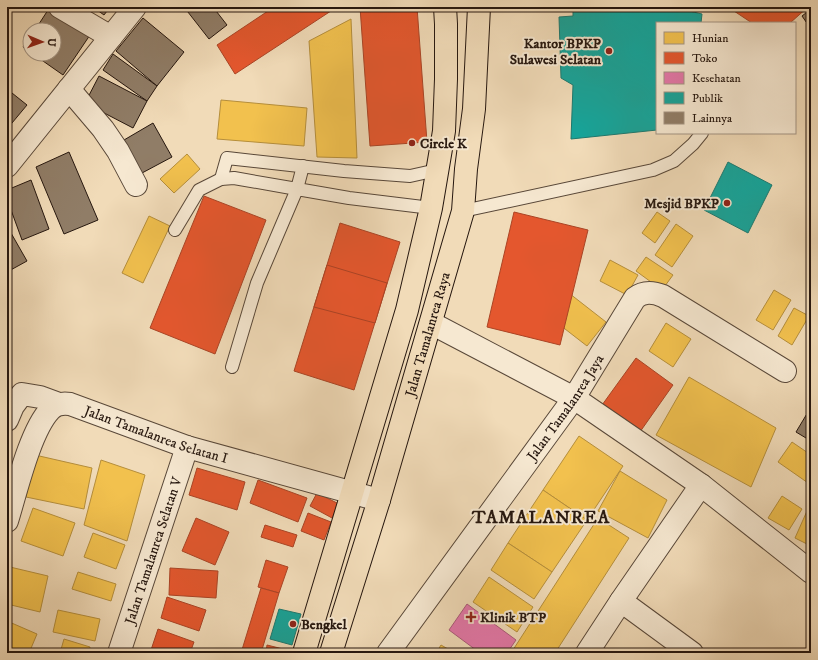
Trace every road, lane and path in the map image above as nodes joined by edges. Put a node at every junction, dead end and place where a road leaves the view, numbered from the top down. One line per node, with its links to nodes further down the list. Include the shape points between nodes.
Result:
1 (60, 7): 5 (street)
2 (135, 7): 5 (street)
3 (444, 7): 10 (main road, Jalan Tamalanrea Raya, via 444,131)
4 (479, 7): 15 (main road, Jalan Tamalanrea Raya, via 474,109)
5 (111, 37): 6 (street)
6 (69, 89): 8 (street); 12 (street, via 103,129)
7 (701, 134): 15 (lane, via 674,161 653,170)
8 (7, 166)
9 (303, 166): 10 (lane, via 410,176); 11 (lane, via 227,158); 13 (lane)
10 (437, 170): 14 (main road, Jalan Tamalanrea Raya)
11 (221, 179): 13 (lane, via 234,178); 16 (lane, via 199,190)
12 (136, 184)
13 (297, 189): 14 (lane); 18 (lane, via 257,283)
14 (430, 208): 15 (main road); 25 (main road, Jalan Tamalanrea Raya, via 407,310)
15 (463, 211): 17 (main road, Jalan Tamalanrea Raya)
16 (176, 230)
17 (431, 323): 20 (street); 26 (main road, Jalan Tamalanrea Raya)
18 (232, 368)
19 (785, 371): 20 (street, Jalan Tamalanrea Jaya, via 663,296 644,293 635,298)
20 (574, 398): 24 (street); 33 (street, Jalan Tamalanrea Jaya)
21 (59, 404): 22 (street, Jalan Tamalanrea Selatan I, via 22,394); 23 (street, Jalan Tamalanrea Selatan I, via 70,404); 27 (street, via 50,410 32,442)
22 (7, 420)
23 (187, 447): 25 (street, Jalan Tamalanrea Selatan I); 30 (street, Jalan Tamalanrea Selatan V)
24 (701, 485): 28 (street); 29 (street)
25 (353, 493): 26 (street, Jalan Tamalanrea Selatan I); 31 (main road, Jalan Tamalanrea Raya)
26 (379, 500): 32 (main road, Jalan Tamalanrea Raya)
27 (7, 521)
28 (811, 572)
29 (621, 601): 34 (street); 35 (street)
30 (119, 653)
31 (304, 653)
32 (331, 653)
33 (388, 653)
34 (588, 653)
35 (692, 653)

